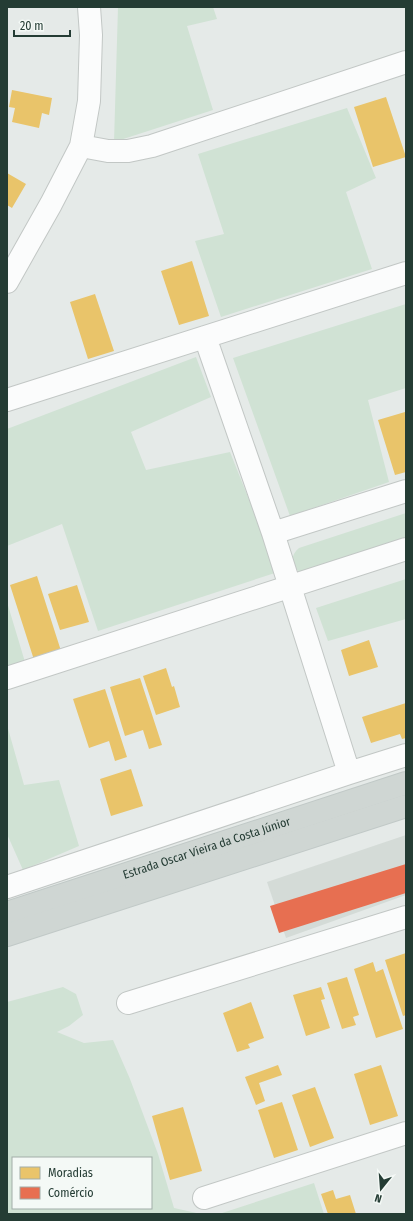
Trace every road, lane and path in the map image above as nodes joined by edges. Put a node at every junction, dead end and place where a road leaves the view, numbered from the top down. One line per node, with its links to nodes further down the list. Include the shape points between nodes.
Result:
1 (88, 7): 3 (street, via 91,35 89,101)
2 (406, 62): 3 (street, via 152,146 128,151 108,151)
3 (81, 146): 5 (street)
4 (406, 274): 6 (street)
5 (7, 282)
6 (205, 337): 7 (street); 9 (street)
7 (7, 400)
8 (406, 492): 9 (street)
9 (273, 533): 11 (street)
10 (406, 550): 11 (street)
11 (289, 586): 12 (street); 14 (street)
12 (7, 678)
13 (406, 755): 14 (street)
14 (349, 773): 17 (street)
15 (406, 783): 18 (main road, Estrada Oscar Vieira da Costa Júnior)
16 (406, 806): 20 (main road, Estrada Oscar Vieira da Costa Júnior)
17 (7, 888)
18 (7, 913)
19 (406, 917): 21 (street)
20 (7, 935)
21 (128, 1003)
22 (406, 1133): 23 (street)
23 (204, 1198)

